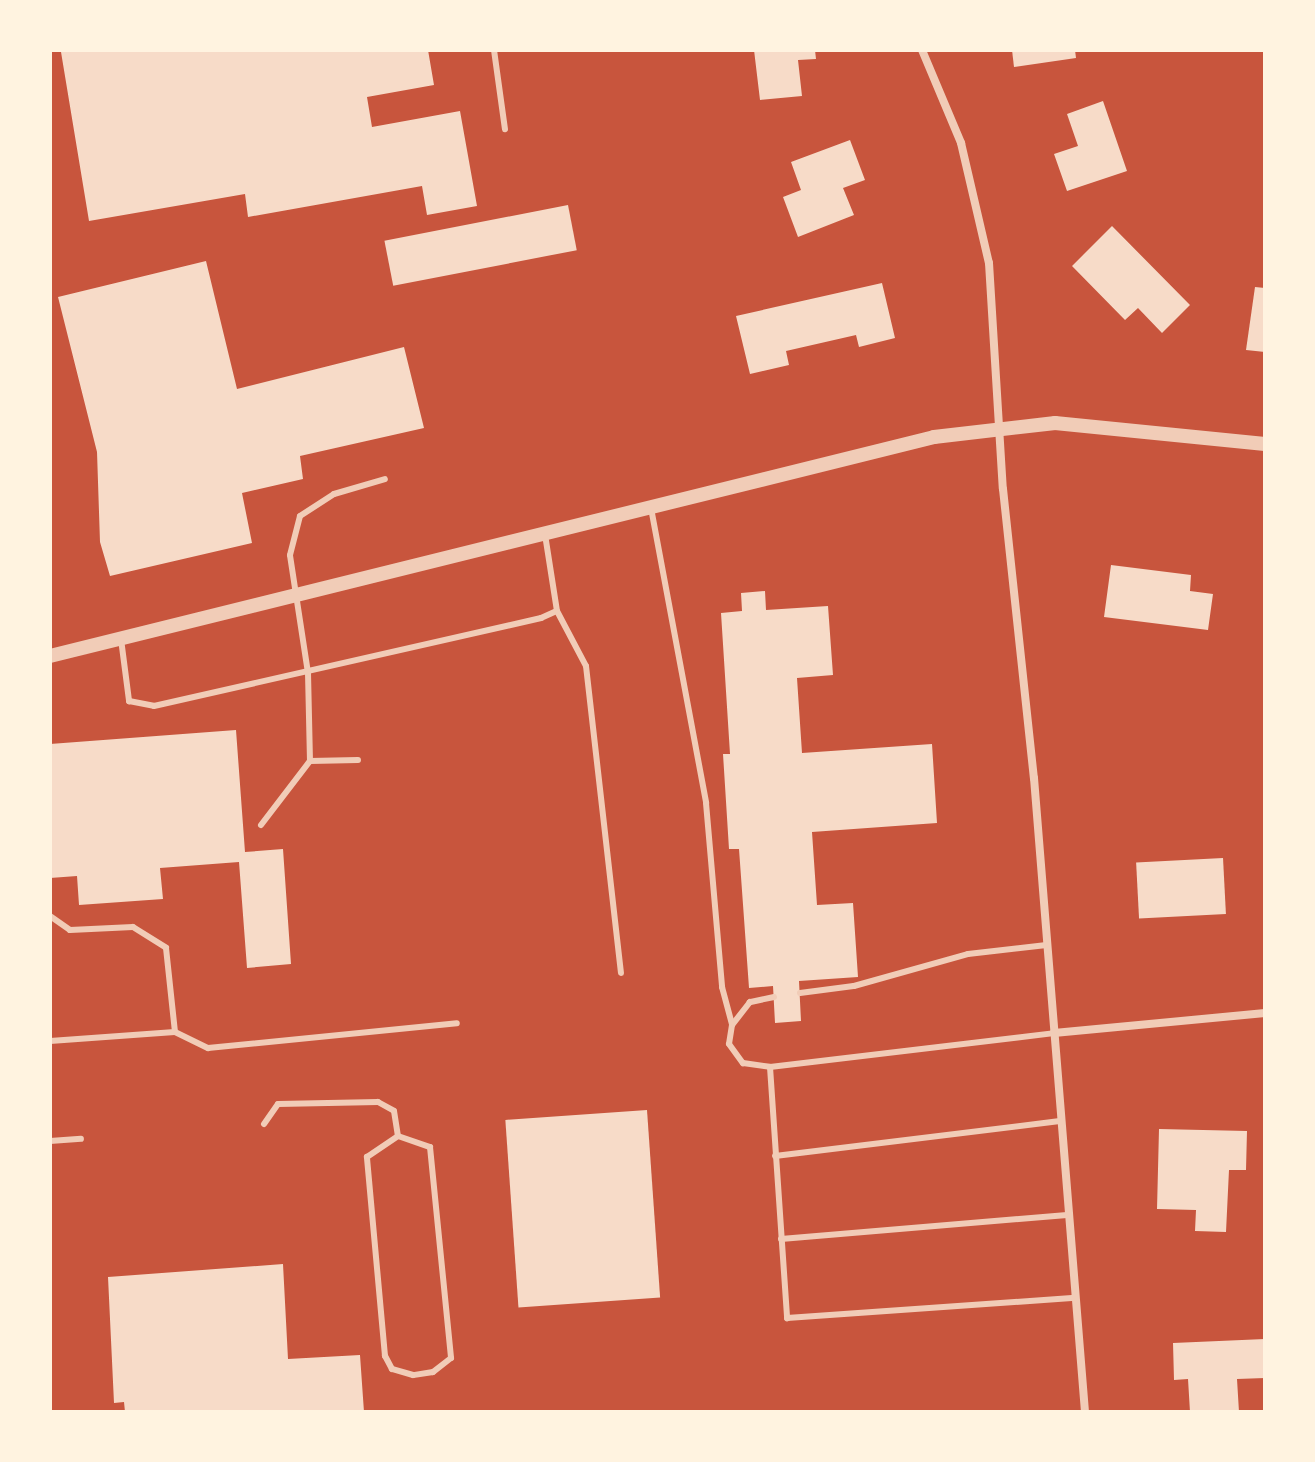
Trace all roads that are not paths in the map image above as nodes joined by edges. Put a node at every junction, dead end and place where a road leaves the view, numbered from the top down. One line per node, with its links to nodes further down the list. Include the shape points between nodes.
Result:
1 (494, 50): 3 (lane)
2 (922, 50): 4 (street, via 974,186 989,263)
3 (505, 129)
4 (1000, 427): 5 (street, via 1055,423); 7 (street, via 934,437); 18 (street)
5 (1265, 444)
6 (385, 479): 9 (lane, via 334,494 300,516 290,555)
7 (651, 508): 8 (street); 24 (lane, via 706,803 722,987)
8 (545, 534): 9 (street); 10 (lane)
9 (296, 596): 11 (street); 13 (lane)
10 (557, 611): 13 (lane); 19 (lane, via 586,666)
11 (121, 639): 12 (street); 13 (lane, via 129,701 154,706)
12 (50, 656)
13 (308, 673): 15 (lane)
14 (358, 760): 15 (lane)
15 (310, 761): 16 (lane)
16 (261, 825)
17 (51, 919): 25 (lane, via 70,930 133,927 166,948)
18 (1046, 945): 20 (lane, via 968,954 854,986); 26 (street)
19 (621, 973)
20 (800, 993)
21 (774, 997): 24 (lane, via 750,1002)
22 (1265, 1013): 26 (street)
23 (457, 1023): 25 (lane, via 208,1048)
24 (732, 1025): 28 (lane, via 729,1044 743,1063)
25 (175, 1032): 27 (lane)
26 (1054, 1033): 28 (lane); 29 (street)
27 (50, 1041)
28 (770, 1067): 34 (lane)
29 (1060, 1121): 34 (lane); 35 (street)
30 (264, 1124): 31 (lane, via 278,1104 378,1102 394,1111)
31 (398, 1136): 31 (lane, via 430,1147 451,1358 433,1372 413,1375 392,1369 385,1356 367,1157)
32 (81, 1139): 33 (lane)
33 (50, 1141)
34 (775, 1156): 36 (lane)
35 (1067, 1215): 36 (lane); 37 (street)
36 (781, 1239): 37 (lane, via 787,1318)
37 (1075, 1298): 38 (street)
38 (1085, 1412)

